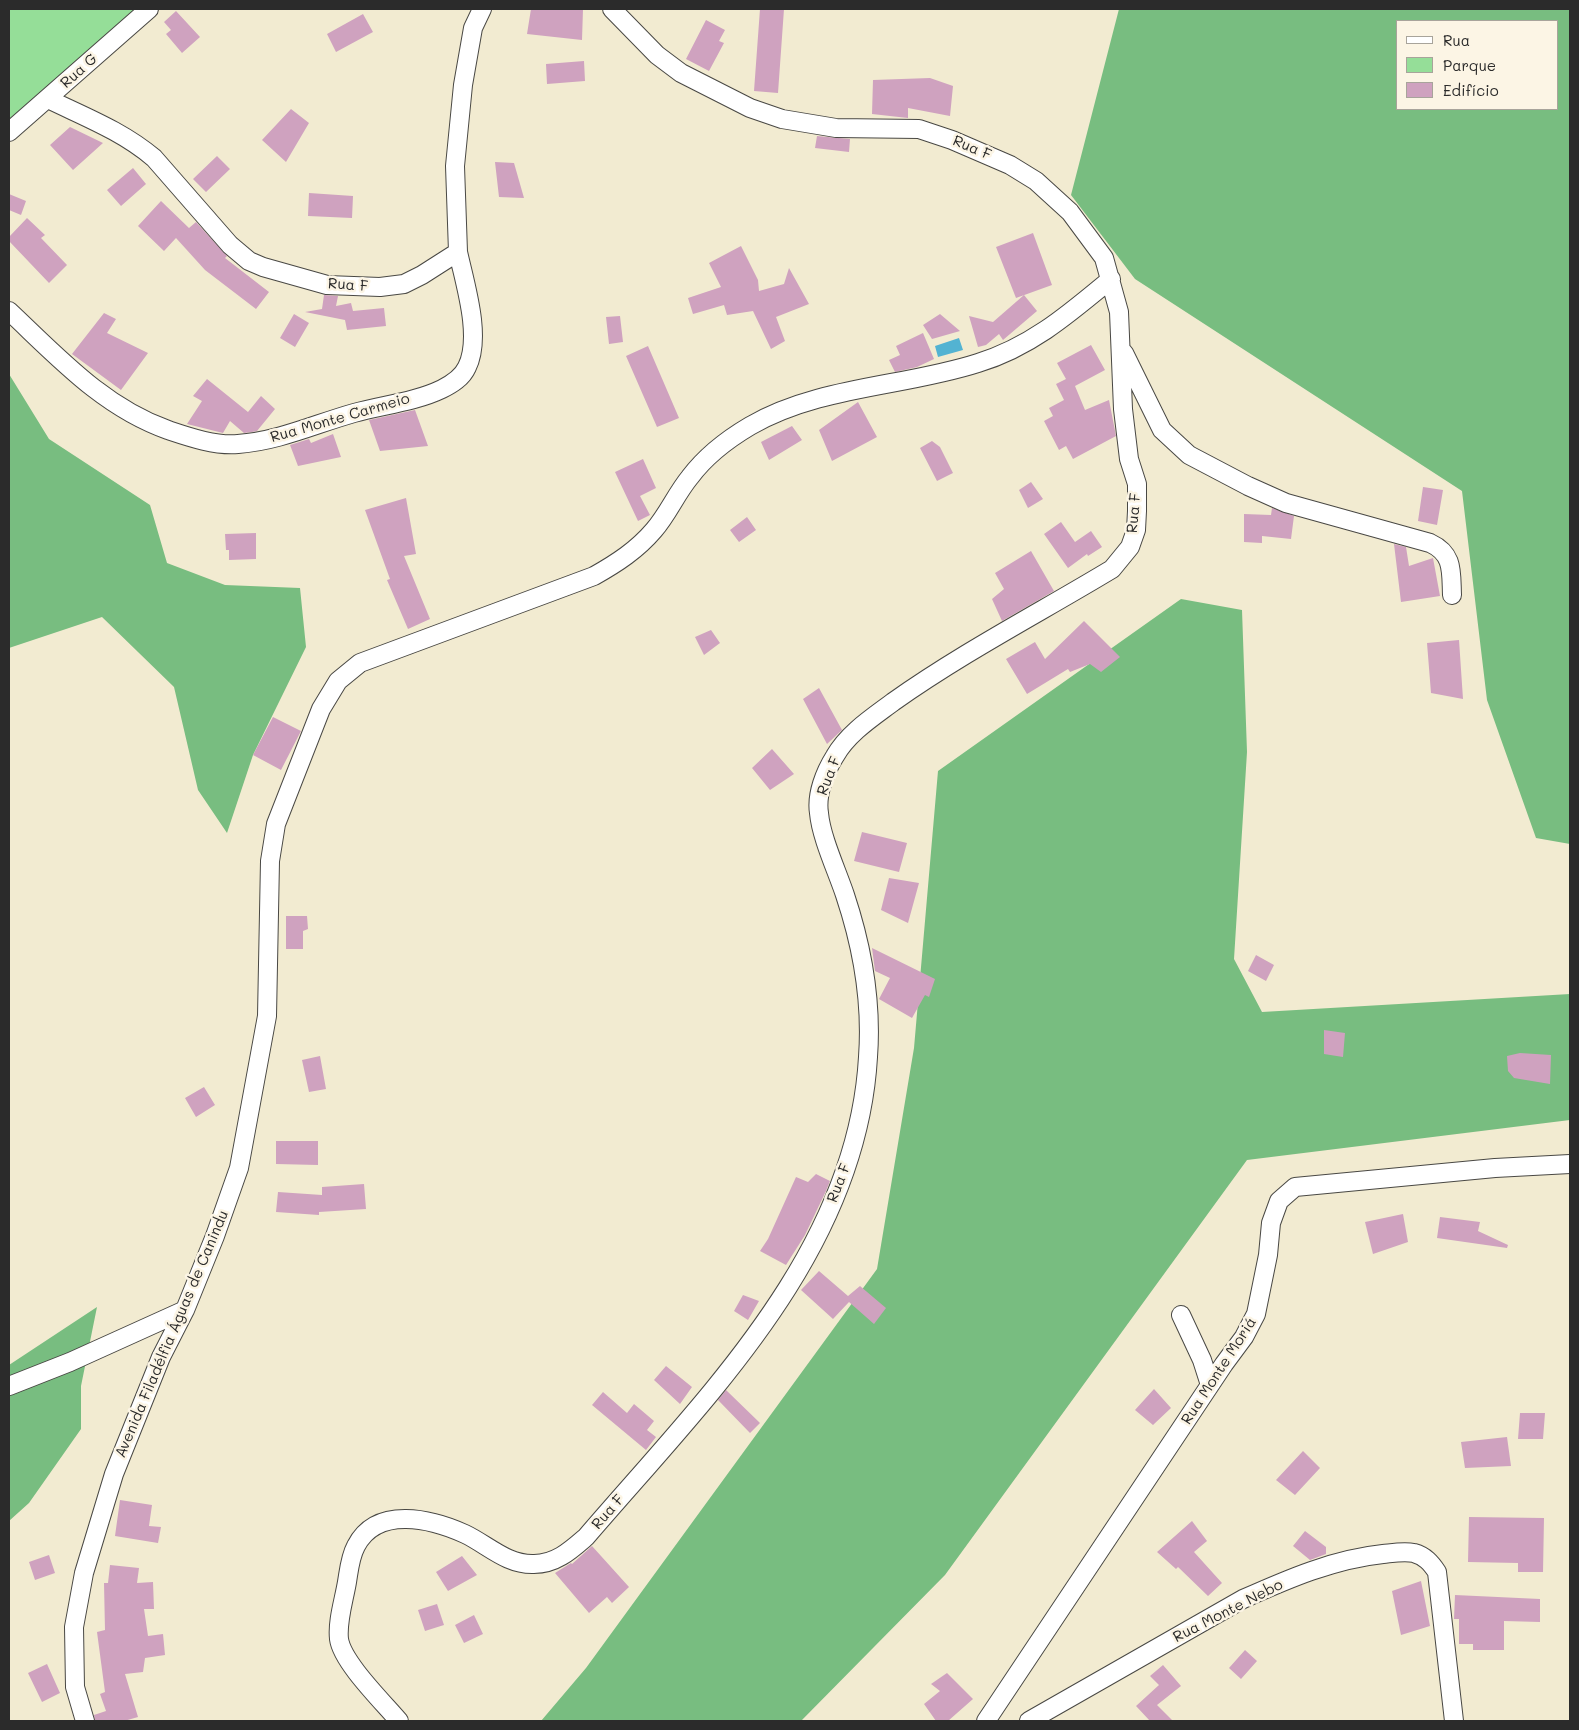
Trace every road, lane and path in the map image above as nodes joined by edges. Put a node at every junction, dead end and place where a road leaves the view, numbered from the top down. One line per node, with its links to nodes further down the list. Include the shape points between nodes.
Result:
1 (149, 9): 4 (street, Rua G)
2 (482, 9): 6 (street, via 473,28 463,85 455,166)
3 (612, 9): 7 (street, Rua F, via 651,50 675,68 750,108 782,120 836,128 918,130 952,140 1010,165 1036,181 1070,212 1104,258)
4 (48, 99): 5 (street, Rua G); 6 (street, Rua F, via 122,134 142,148 230,245 249,261 263,267 327,285 380,287 404,284)
5 (9, 132)
6 (458, 252): 8 (street, Rua Monte Carmeio, via 472,326 471,354 462,376 440,390 415,398 352,413 289,435 237,444 207,441 129,414 90,386)
7 (1111, 279): 9 (street, Rua F, via 1119,312); 12 (street, Avenida Filadélfia Águas de Canindu, via 1035,339 979,363 795,406 750,426 703,462 654,530 612,566 594,576 360,663 338,681 321,709 276,824 270,861 265,1026 238,1168)
8 (9, 311)
9 (1119, 344): 10 (street, via 1154,418 1174,443 1210,466 1286,503 1441,548 1451,567); 17 (street, Rua F, via 1129,459 1137,484 1136,530 1130,547 1112,569 962,657 874,716 836,753 820,792 818,814 849,908 869,1016 866,1088 853,1146 812,1246 773,1312 715,1387 586,1537 568,1553 552,1561 523,1564 439,1524 411,1519 383,1522 363,1536 351,1560 340,1640 345,1657)
10 (1452, 595)
11 (1570, 1164): 14 (street, Rua Monte Moriá, via 1295,1188 1279,1201 1271,1223 1256,1314)
12 (185, 1310): 15 (street); 16 (street, Avenida Filadélfia Águas de Canindu, via 160,1358 114,1474 84,1573 74,1627 75,1687)
13 (1181, 1315): 14 (street)
14 (1210, 1385): 18 (street, Rua Monte Moriá)
15 (9, 1386)
16 (85, 1721)
17 (399, 1721)
18 (986, 1721)
19 (1029, 1721): 20 (street, Rua Monte Nebo, via 1243,1599 1356,1557 1405,1553 1422,1557 1437,1572)
20 (1454, 1721)

